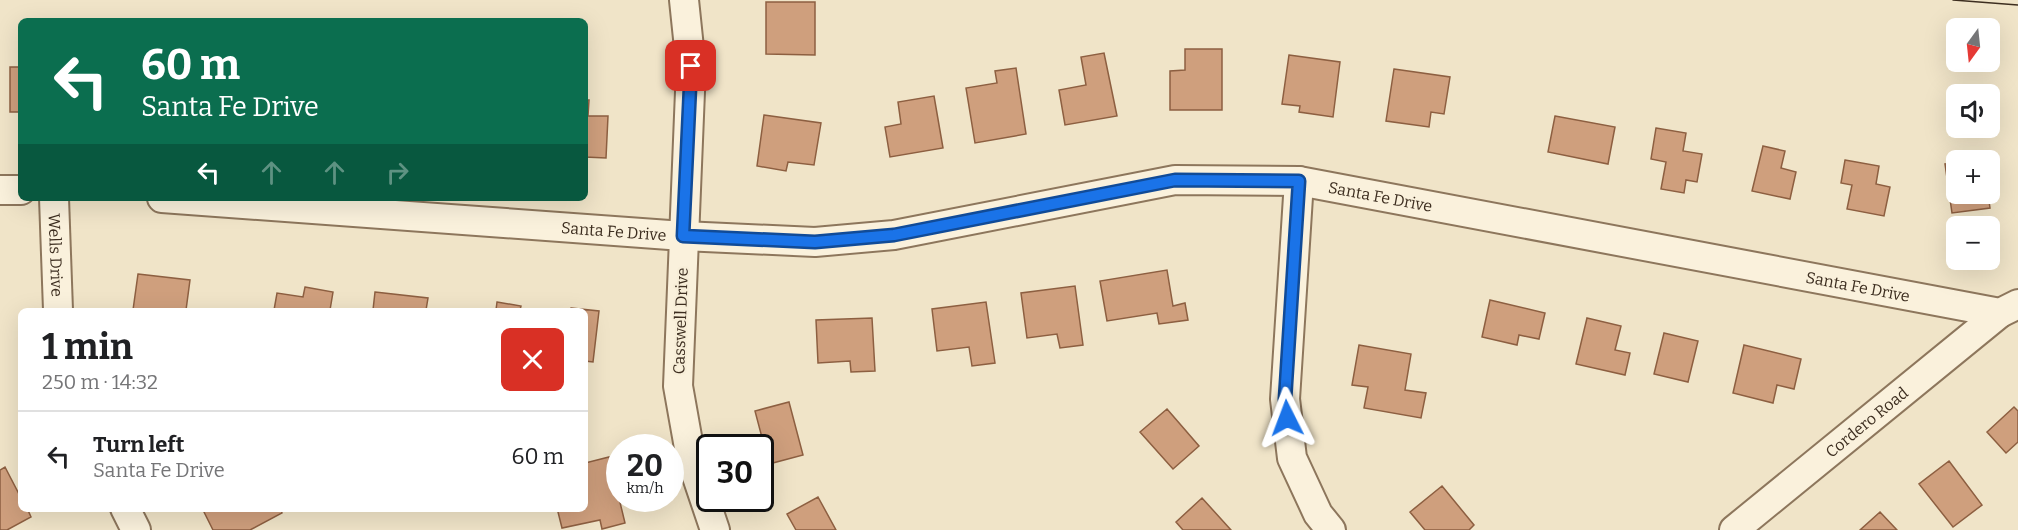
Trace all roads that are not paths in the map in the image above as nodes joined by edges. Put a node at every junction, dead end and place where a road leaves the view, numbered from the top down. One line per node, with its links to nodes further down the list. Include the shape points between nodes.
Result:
1 (684, 0): 7 (street, Casswell Drive, via 691,66)
2 (1299, 181): 7 (street, Santa Fe Drive, via 1175,180 894,235 815,242); 9 (street, Santa Fe Drive); 13 (street, via 1285,399 1292,458 1318,514)
3 (0, 190): 4 (street)
4 (18, 190)
5 (54, 201): 8 (street, Wells Drive)
6 (203, 201): 7 (street, Santa Fe Drive)
7 (683, 236): 12 (street, Casswell Drive, via 678,386 691,459)
8 (58, 308)
9 (2009, 308): 14 (street, Cordero Road)
10 (127, 512): 11 (street)
11 (136, 530)
12 (715, 530)
13 (1331, 530)
14 (1734, 530)

